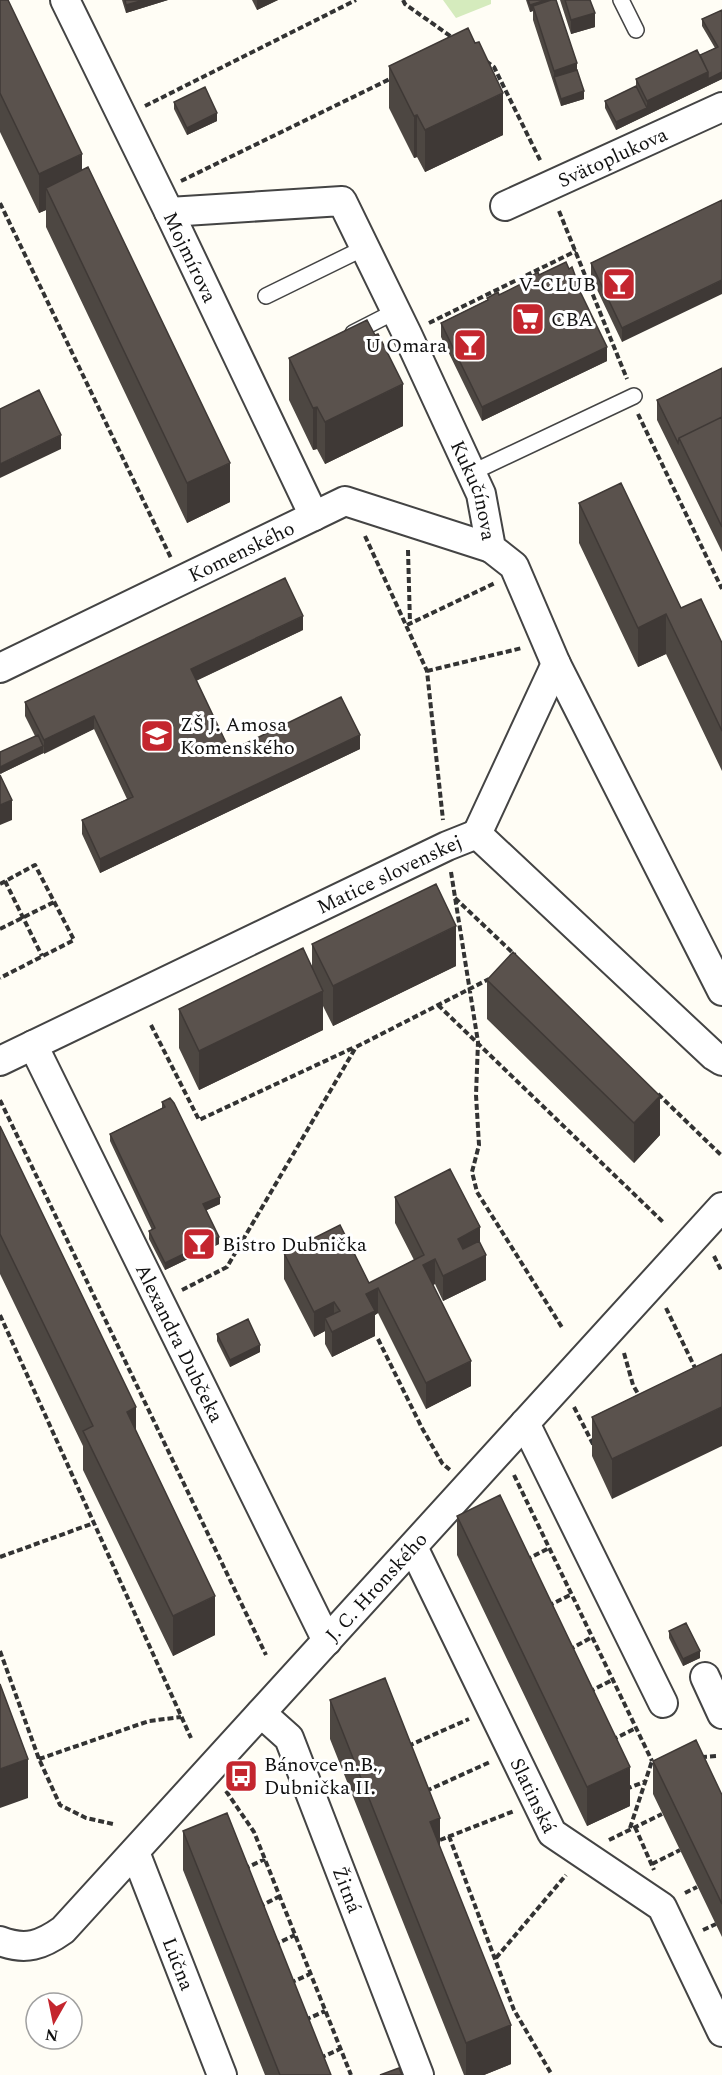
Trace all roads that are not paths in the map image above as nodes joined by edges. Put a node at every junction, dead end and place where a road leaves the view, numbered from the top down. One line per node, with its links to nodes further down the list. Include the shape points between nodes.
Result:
1 (65, 0): 5 (street, Mojmírova)
2 (621, 0): 3 (lane)
3 (636, 30)
4 (722, 107): 6 (street, Svätoplukova)
5 (164, 202): 7 (street, Kukučínova, via 342,201); 13 (street, Mojmírova)
6 (504, 206)
7 (364, 248): 8 (lane); 9 (street, Kukučínova)
8 (266, 296)
9 (401, 323): 10 (lane); 12 (street, Kukučínova)
10 (339, 340)
11 (634, 396): 12 (lane)
12 (471, 473): 14 (street, Kukučínova, via 481,494)
13 (314, 516): 14 (street, Komenského, via 345,501); 16 (street, Komenského)
14 (491, 548): 15 (street, Kukučínova, via 514,566)
15 (556, 664): 17 (street); 18 (street, Kukučínova)
16 (0, 668)
17 (477, 834): 19 (street, Matice slovenskej); 21 (street, Matice slovenskej)
18 (722, 991)
19 (33, 1045): 20 (street, Matice slovenskej); 25 (street, Alexandra Dubčeka)
20 (0, 1061)
21 (722, 1061)
22 (722, 1207): 23 (street, J. C. Hronského)
23 (525, 1423): 24 (street, J. C. Hronského); 27 (street)
24 (413, 1547): 25 (street, J. C. Hronského); 32 (street, Slatinská, via 552,1833 662,1907)
25 (327, 1641): 28 (street, J. C. Hronského)
26 (705, 1677): 29 (street)
27 (663, 1703)
28 (261, 1713): 30 (street, J. C. Hronského); 34 (street, Žitná, via 289,1738)
29 (722, 1714)
30 (135, 1852): 31 (street, J. C. Hronského, via 63,1930 36,1945); 33 (street, Lúčna)
31 (9, 1944)
32 (722, 2032)
33 (222, 2075)
34 (419, 2075)

